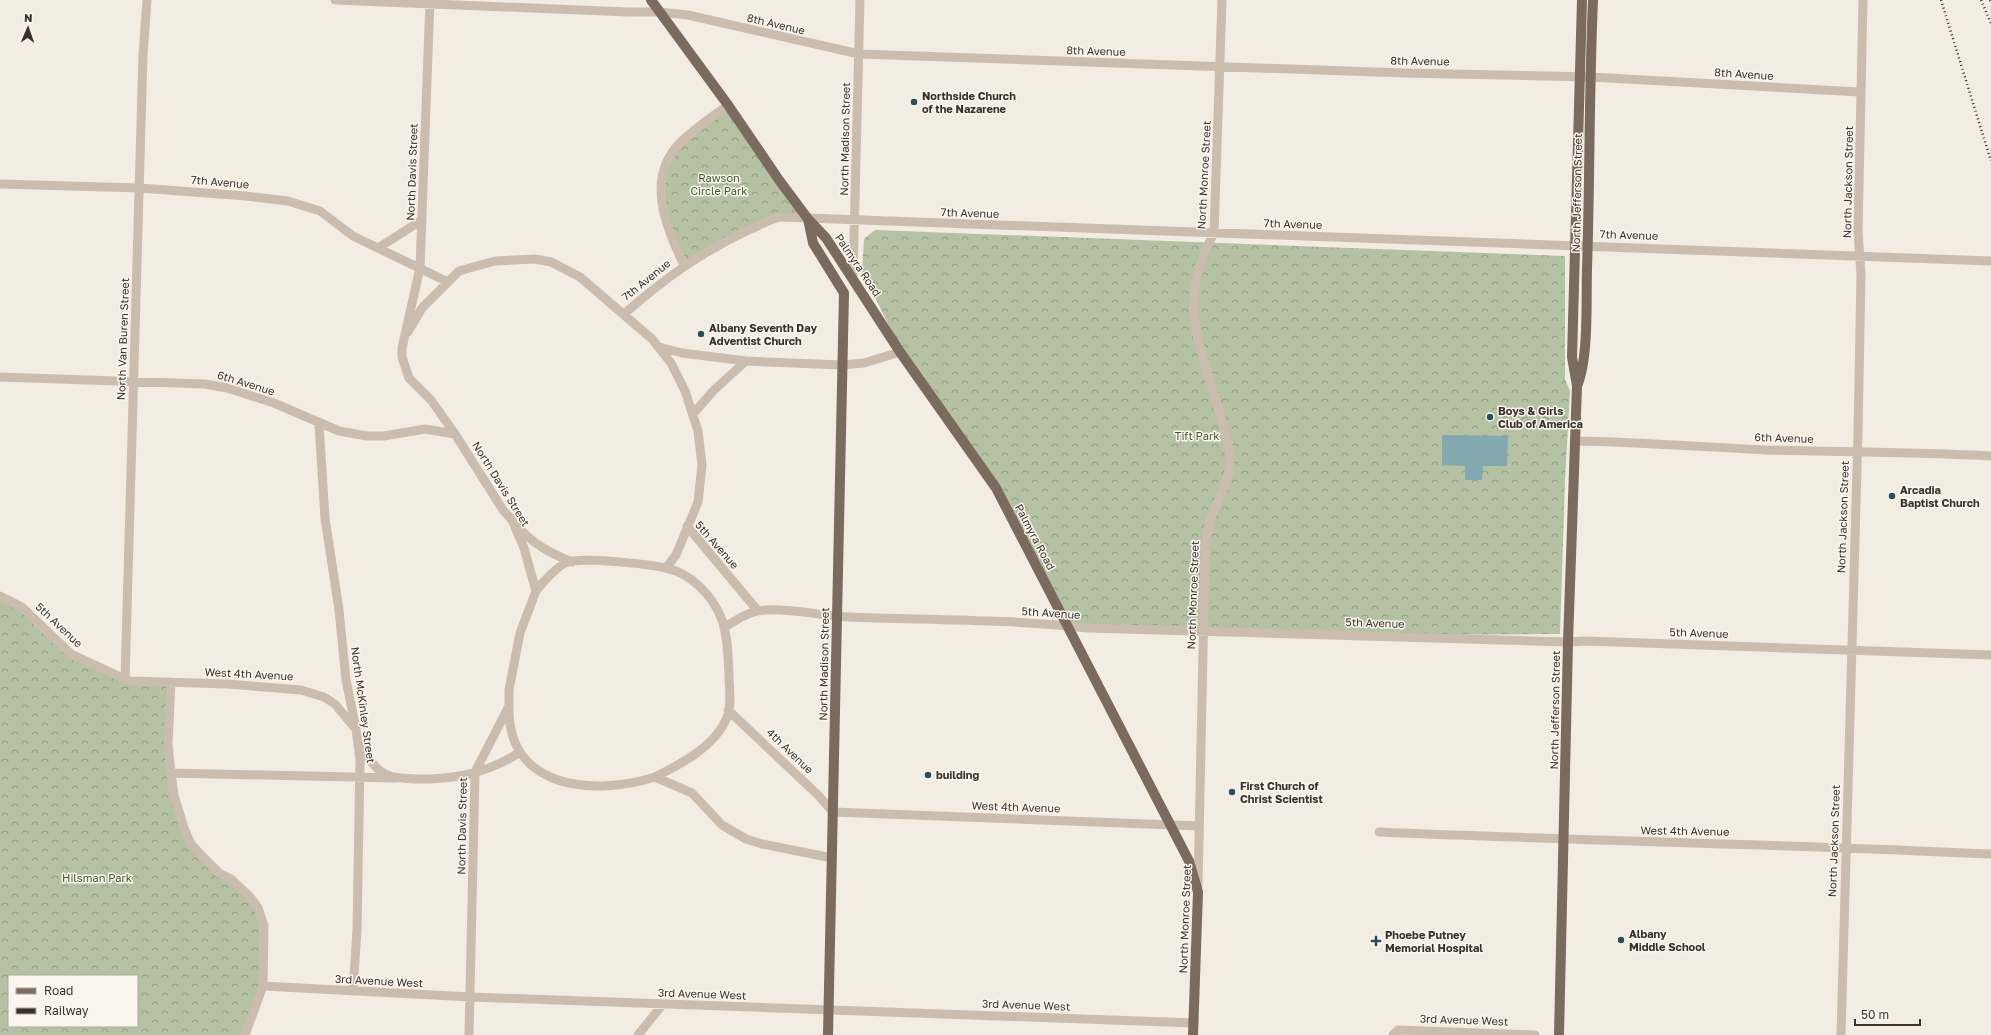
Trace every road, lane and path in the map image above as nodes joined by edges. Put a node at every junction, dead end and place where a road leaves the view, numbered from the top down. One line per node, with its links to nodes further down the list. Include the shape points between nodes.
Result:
1 (147, 0): 17 (street, North Van Buren Street)
2 (335, 0): 9 (street, 8th Avenue)
3 (651, 0): 10 (main road, Palmyra Road)
4 (860, 0): 11 (street, North Madison Street)
5 (1222, 0): 12 (street, North Monroe Street)
6 (1582, 0): 13 (main road, North Jefferson Street)
7 (1593, 0): 13 (main road, North Jefferson Street)
8 (1863, 0): 14 (street, North Jackson Street)
9 (430, 2): 10 (street, 8th Avenue); 19 (street, North Davis Street)
10 (658, 12): 11 (street, 8th Avenue, via 688,15); 15 (main road, Palmyra Road)
11 (859, 54): 12 (street, 8th Avenue); 20 (street, North Madison Street)
12 (1221, 66): 13 (street, 8th Avenue); 21 (street, North Monroe Street)
13 (1585, 77): 14 (street, 8th Avenue); 22 (main road, North Jefferson Street); 23 (main road, North Jefferson Street)
14 (1860, 92): 25 (street, North Jackson Street)
15 (728, 105): 18 (main road, Palmyra Road, via 778,180); 27 (street, via 680,143 669,156 661,183 664,215 672,242)
16 (0, 184): 17 (street, 7th Avenue)
17 (140, 188): 24 (street, 7th Avenue, via 246,196 300,204 320,211 353,236); 39 (street, North Van Buren Street)
18 (808, 219): 20 (street, 7th Avenue); 27 (street, 7th Avenue, via 776,218 732,238); 29 (main road, Palmyra Road, via 826,238); 31 (main road, Palmyra Road, via 813,243)
19 (422, 220): 24 (street); 28 (street, North Davis Street)
20 (855, 220): 21 (street, 7th Avenue); 29 (street, North Madison Street)
21 (1214, 233): 22 (street, 7th Avenue); 57 (street, North Monroe Street, via 1197,273 1193,289 1193,314 1230,457 1226,483 1209,522)
22 (1574, 245): 23 (street, 7th Avenue); 40 (main road, North Jefferson Street, via 1572,357)
23 (1588, 246): 25 (street, 7th Avenue); 40 (main road, North Jefferson Street, via 1584,356)
24 (378, 248): 28 (street, 7th Avenue)
25 (1860, 255): 26 (street, 7th Avenue); 45 (street, North Jackson Street)
26 (1991, 261)
27 (684, 265): 32 (street, 7th Avenue)
28 (420, 268): 30 (street, 7th Avenue); 33 (street, North Davis Street)
29 (852, 278): 35 (main road, Palmyra Road)
30 (448, 282): 32 (street, via 459,271 495,261 516,259 551,262 580,277); 33 (street, via 422,308)
31 (844, 293): 37 (main road, North Madison Street)
32 (624, 314): 34 (street)
33 (404, 340): 43 (street, North Davis Street, via 402,357 409,378 431,400)
34 (659, 347): 36 (street, via 682,353); 41 (street, via 671,363)
35 (900, 352): 37 (street, via 864,363); 55 (main road, Palmyra Road, via 996,488)
36 (746, 361): 37 (street); 41 (street, via 714,390)
37 (842, 365): 54 (main road, North Madison Street)
38 (0, 377): 39 (street, 6th Avenue)
39 (133, 381): 42 (street, 6th Avenue, via 205,384 227,388 274,403); 61 (street, North Van Buren Street)
40 (1577, 386): 44 (main road, North Jefferson Street)
41 (693, 414): 48 (street, via 701,448 701,484 698,502)
42 (320, 424): 43 (street, 6th Avenue, via 339,431 367,436 425,429); 65 (street, North McKinley Street, via 326,524 346,680)
43 (455, 434): 47 (street, North Davis Street)
44 (1575, 441): 45 (street, 6th Avenue); 58 (main road, North Jefferson Street)
45 (1857, 452): 46 (street, 6th Avenue); 59 (street, North Jackson Street)
46 (1991, 456)
47 (512, 520): 49 (street, via 542,549); 51 (street, North Davis Street, via 524,548)
48 (687, 526): 50 (street, 5th Avenue, via 676,555); 53 (street, 5th Avenue)
49 (572, 562): 50 (street); 51 (street, via 566,562)
50 (666, 568): 56 (street, via 691,578 714,606)
51 (536, 591): 63 (street, North Davis Street, via 520,633 509,690)
52 (0, 596): 61 (street, 5th Avenue, via 22,607 71,654)
53 (758, 611): 54 (street, 5th Avenue, via 781,610); 56 (street, 5th Avenue, via 742,616)
54 (837, 616): 55 (street, 5th Avenue); 73 (main road, North Madison Street)
55 (1068, 626): 57 (street, 5th Avenue); 74 (main road, Palmyra Road)
56 (724, 628): 64 (street, via 730,688)
57 (1205, 630): 58 (street, 5th Avenue); 75 (street, North Monroe Street)
58 (1568, 642): 59 (street, 5th Avenue); 77 (main road, North Jefferson Street)
59 (1852, 650): 60 (street, 5th Avenue); 78 (street, North Jackson Street)
60 (1991, 655)
61 (124, 679): 62 (street, West 4th Avenue)
62 (171, 682): 65 (street, West 4th Avenue, via 301,690 324,697 335,704); 69 (street, via 168,744)
63 (509, 706): 67 (street, via 511,731); 68 (street, North Davis Street)
64 (728, 710): 70 (street, via 728,716 720,730 706,744 677,766); 73 (street, 4th Avenue)
65 (356, 729): 66 (street, North McKinley Street)
66 (358, 742): 71 (street, North McKinley Street); 72 (street, via 378,769)
67 (520, 752): 68 (street, via 504,763); 70 (street, via 543,774 570,784 626,784)
68 (475, 772): 72 (street, via 441,779); 84 (street, North Davis Street)
69 (171, 773): 71 (street); 82 (street, via 178,812 191,844 219,872 237,884 261,912 264,926)
70 (655, 777): 80 (street, via 692,793 722,826 746,839)
71 (360, 778): 72 (street); 83 (street, North McKinley Street)
72 (395, 778)
73 (833, 812): 74 (street, West 4th Avenue); 80 (main road, North Madison Street)
74 (1169, 825): 75 (street, West 4th Avenue); 81 (main road, Palmyra Road, via 1189,861)
75 (1199, 826): 81 (street, North Monroe Street)
76 (1379, 832): 77 (street, West 4th Avenue)
77 (1564, 840): 78 (street, West 4th Avenue); 95 (main road, North Jefferson Street)
78 (1846, 847): 79 (street, West 4th Avenue); 96 (street, North Jackson Street)
79 (1991, 854)
80 (832, 858): 86 (main road, North Madison Street)
81 (1198, 892): 87 (main road, North Monroe Street)
82 (263, 986): 83 (street, 3rd Avenue West); 88 (street)
83 (353, 991): 84 (street, 3rd Avenue West)
84 (471, 997): 85 (street, 3rd Avenue West); 89 (street, North Davis Street)
85 (663, 1004): 86 (street, 3rd Avenue West); 90 (street)
86 (829, 1010): 87 (street, 3rd Avenue West); 91 (main road, North Madison Street)
87 (1194, 1023): 92 (main road, North Monroe Street)
88 (246, 1035)
89 (469, 1035)
90 (638, 1035)
91 (828, 1035)
92 (1193, 1035)
93 (1393, 1035): 94 (street, 3rd Avenue West, via 1398,1030)
94 (1535, 1035)
95 (1559, 1035)
96 (1841, 1035)

